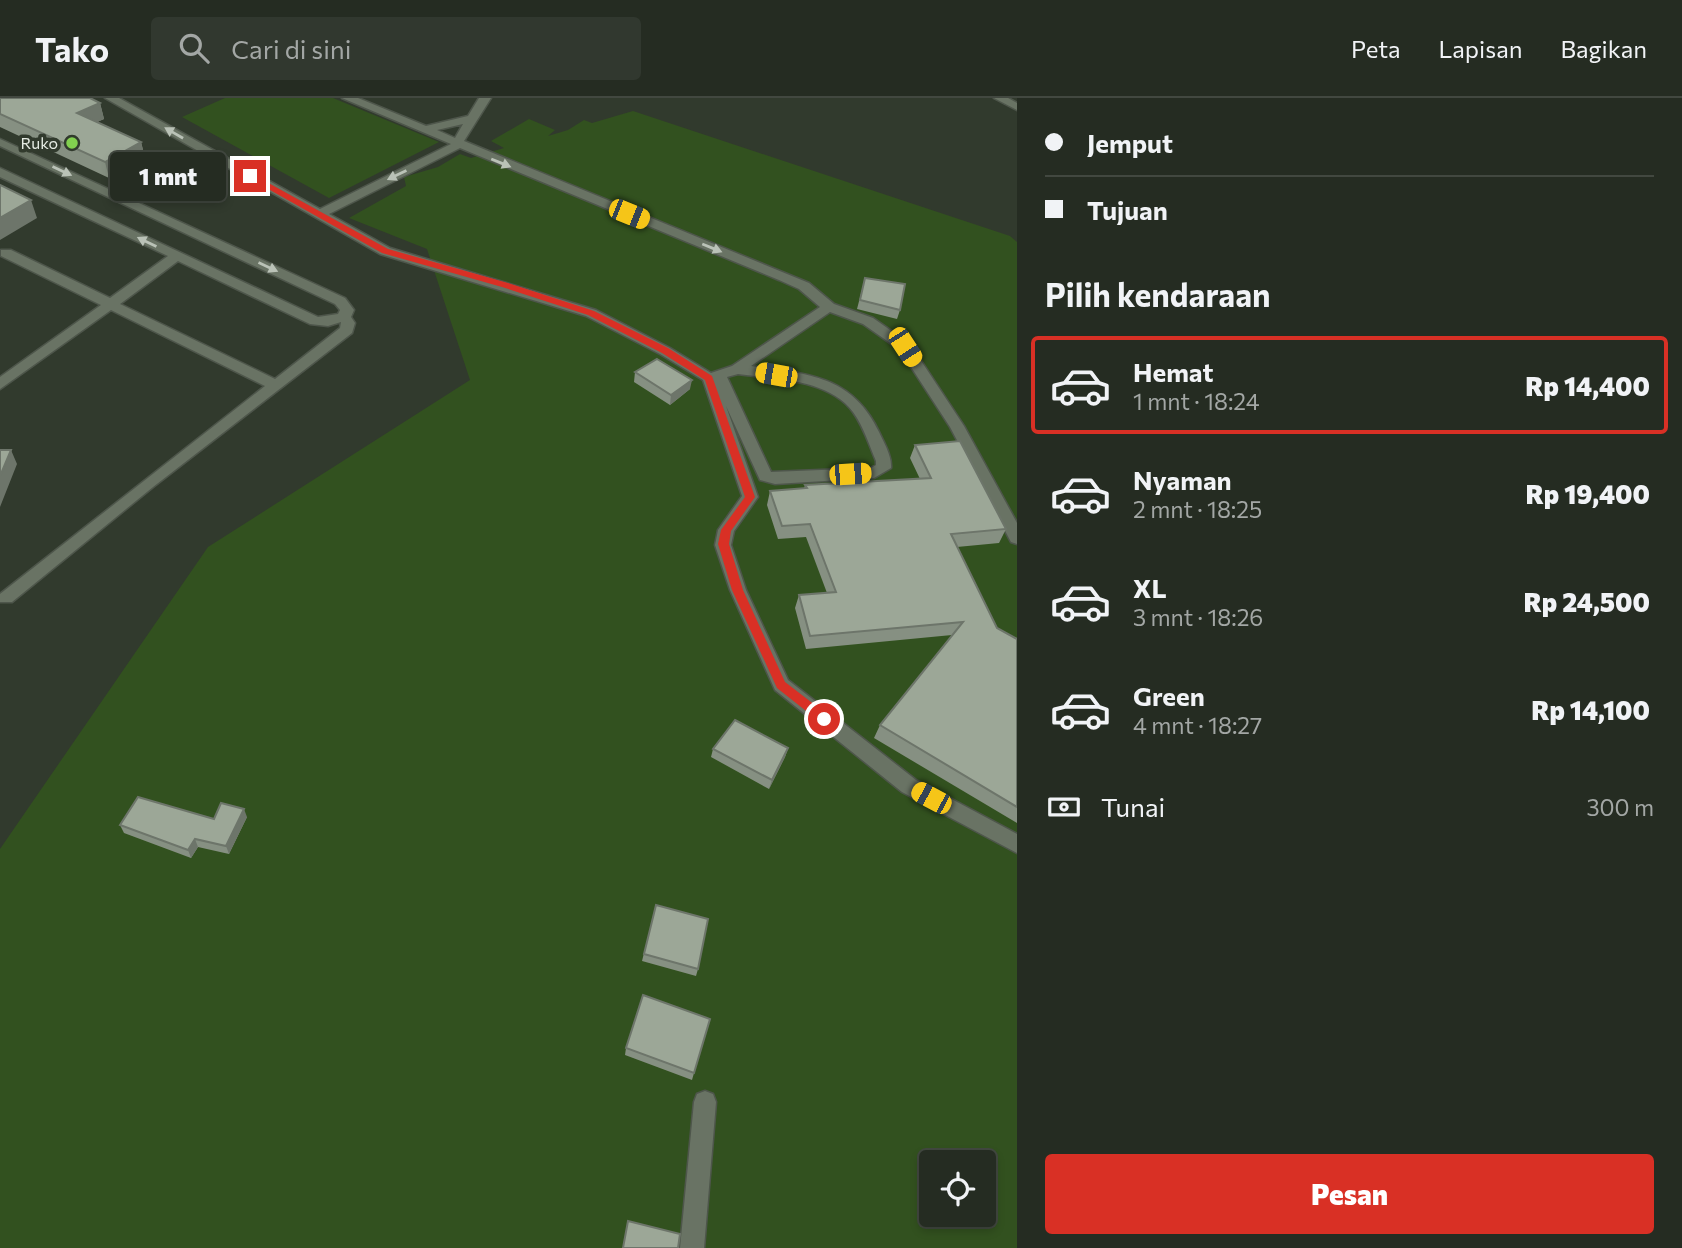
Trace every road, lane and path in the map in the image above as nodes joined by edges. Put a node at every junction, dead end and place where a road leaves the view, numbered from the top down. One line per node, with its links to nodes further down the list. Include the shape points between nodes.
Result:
1 (111, 98): 11 (street, one-way to 1)
2 (485, 98): 6 (street)
3 (357, 99): 7 (street)
4 (1006, 99): 5 (street)
5 (1017, 107)
6 (471, 119): 7 (street); 9 (street)
7 (423, 130): 9 (street)
8 (0, 142): 16 (street, one-way to 16, via 340,301 347,310)
9 (457, 145): 11 (street, one-way to 11); 15 (street, one-way to 15, via 784,277 804,286)
10 (0, 172): 13 (street, one-way to 10)
11 (318, 215): 18 (street, via 385,251 591,313)
12 (6, 253): 14 (street)
13 (177, 256): 14 (street); 16 (street, via 315,321)
14 (111, 304): 19 (street); 20 (street)
15 (829, 307): 17 (street); 21 (street, via 868,321 905,347 957,426)
16 (344, 317): 20 (street, via 347,330)
17 (737, 369): 18 (street); 18 (street, via 816,383 845,395 860,411 884,461 883,468 862,474 765,477)
18 (714, 377): 23 (street, via 750,497 726,530 723,544 738,590 781,685 909,786)
19 (0, 384)
20 (276, 385): 22 (street)
21 (1017, 538)
22 (6, 598)
23 (1017, 844)
24 (705, 1101): 25 (street)
25 (692, 1248)

